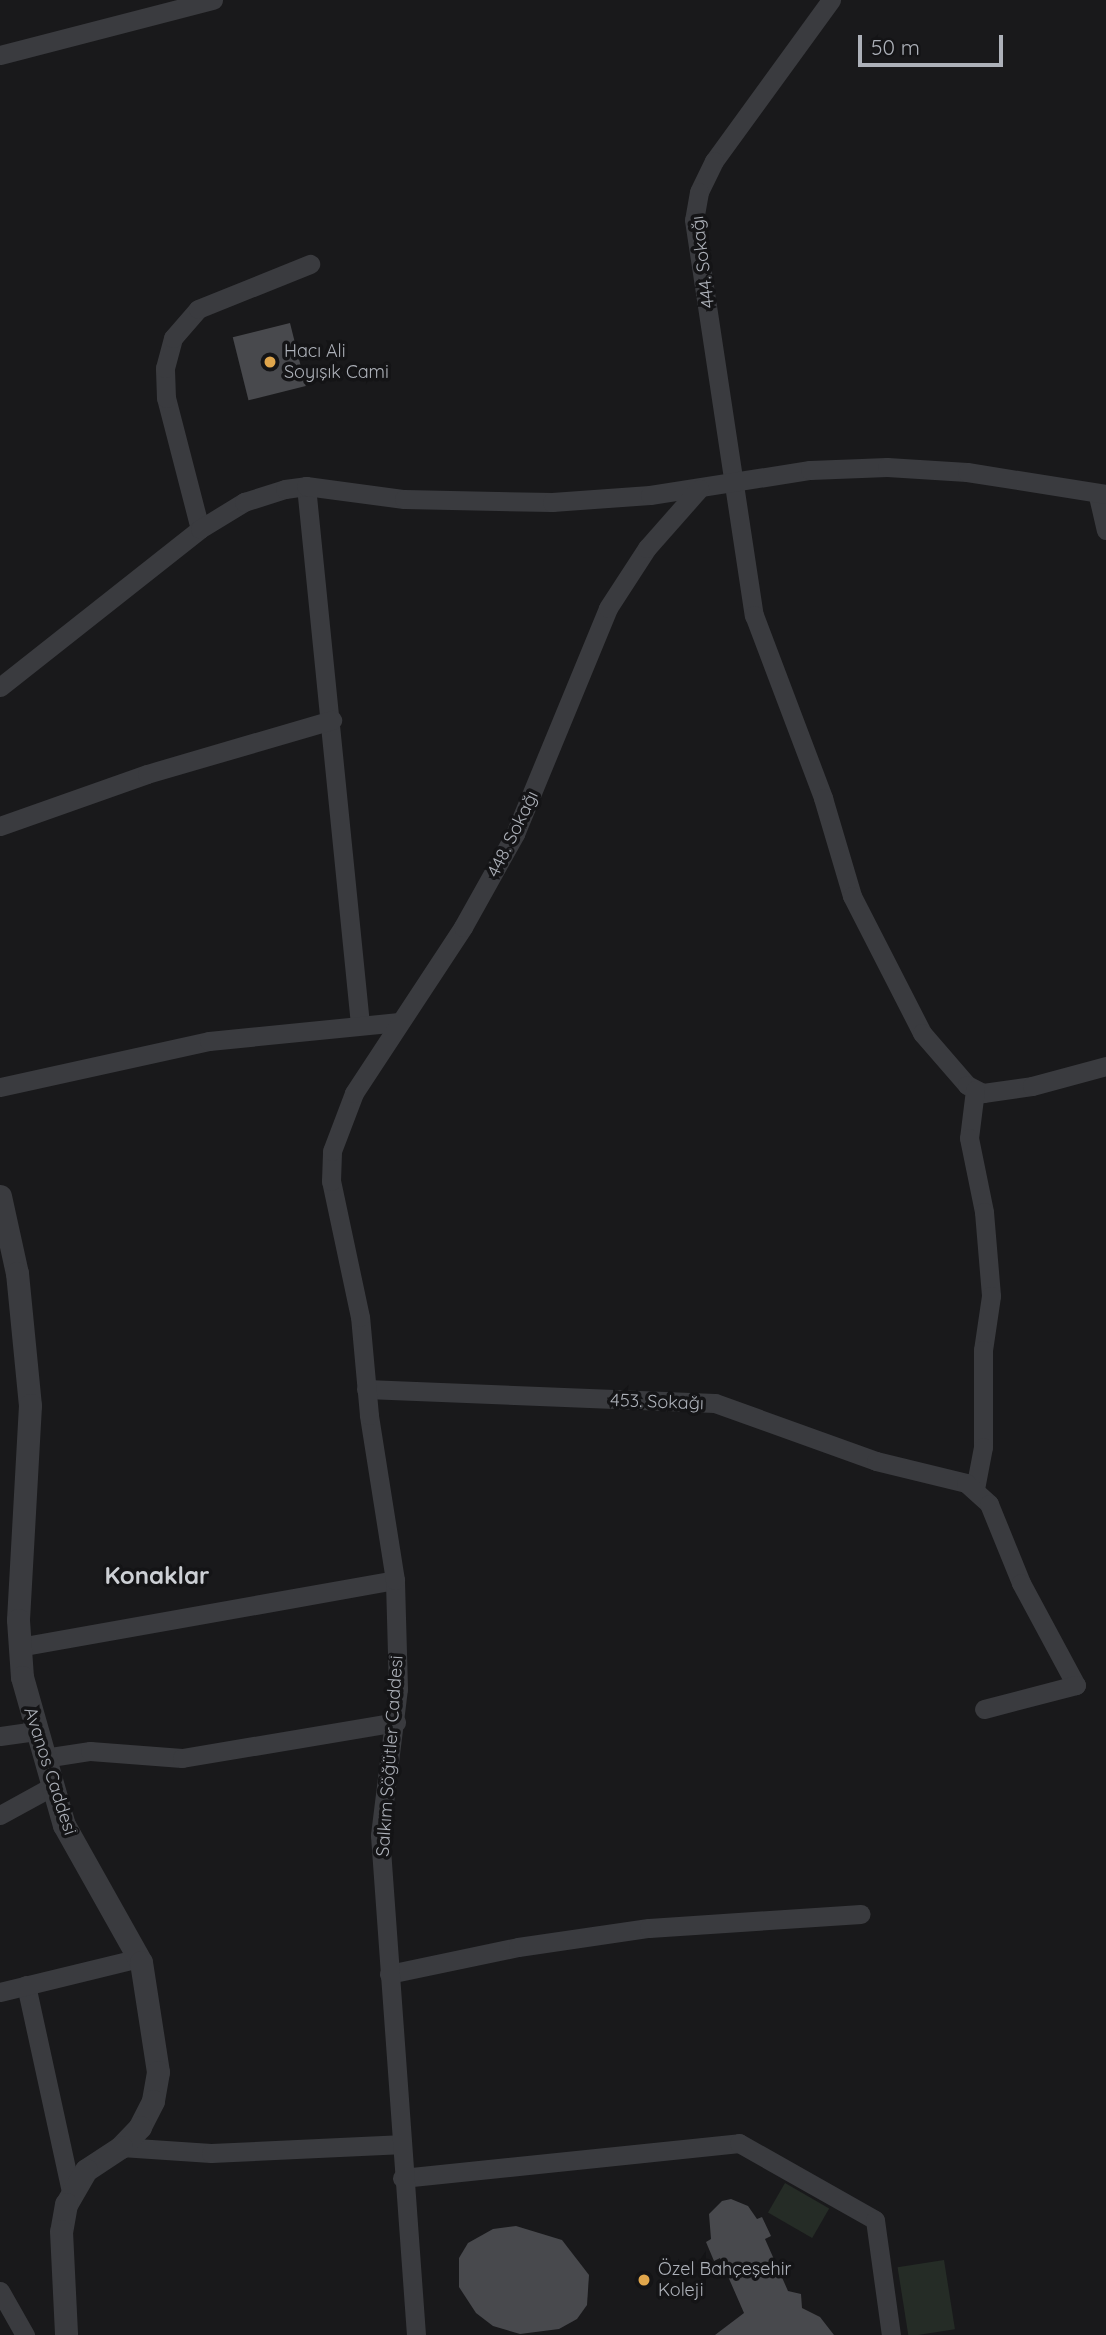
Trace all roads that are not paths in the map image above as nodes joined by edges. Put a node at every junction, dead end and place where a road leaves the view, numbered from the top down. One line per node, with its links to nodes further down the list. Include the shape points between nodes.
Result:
1 (213, 0): 3 (street)
2 (831, 0): 5 (street, 444. Sokağı, via 714,161 699,192 694,220)
3 (0, 55)
4 (310, 264): 9 (street, via 198,309 173,338 165,368 166,398)
5 (736, 480): 7 (street); 8 (street, via 810,470 901,468 1011,478); 18 (street, 444. Sokağı, via 740,548 754,615 823,798 852,896 922,1033)
6 (306, 486): 7 (street, via 404,499 503,503); 9 (street, via 244,502); 12 (street)
7 (699, 489): 14 (street, 448. Sokağı, via 647,548 608,608 515,834 463,927)
8 (1103, 494): 10 (street)
9 (200, 529): 11 (street)
10 (1106, 530)
11 (0, 687)
12 (332, 720): 13 (street, via 160,770); 15 (street)
13 (0, 825)
14 (399, 1022): 15 (street); 19 (street, 448. Sokağı, via 340,1121)
15 (360, 1024): 17 (street, via 185,1045)
16 (1106, 1066): 18 (street, via 1002,1092)
17 (0, 1087)
18 (975, 1090): 23 (street, via 969,1138 985,1222 991,1296 983,1350 983,1447)
19 (331, 1181): 22 (street, Salkım Söğütler Caddesi, via 360,1317)
20 (0, 1196): 21 (street, Avanos Caddesi)
21 (7, 1258): 25 (street, Avanos Caddesi, via 30,1405)
22 (366, 1390): 23 (street, 453. Sokağı, via 715,1403 876,1461 955,1479); 24 (street, Salkım Söğütler Caddesi)
23 (975, 1489): 26 (street, via 989,1504 1021,1583 1076,1685)
24 (395, 1580): 25 (street); 27 (street, Salkım Söğütler Caddesi)
25 (19, 1647): 28 (street, Avanos Caddesi)
26 (984, 1709)
27 (396, 1722): 30 (street, via 182,1758 90,1751); 35 (street, Salkım Söğütler Caddesi, via 380,1835)
28 (36, 1731): 29 (street); 30 (street, Avanos Caddesi)
29 (0, 1736)
30 (44, 1758): 31 (street, Avanos Caddesi)
31 (53, 1786): 32 (street); 34 (street, Avanos Caddesi, via 64,1825)
32 (0, 1815)
33 (861, 1914): 35 (street, via 649,1928 518,1947)
34 (139, 1958): 36 (street); 39 (street, Avanos Caddesi, via 150,2001 157,2079 148,2115)
35 (388, 1974): 38 (street, Salkım Söğütler Caddesi)
36 (26, 1985): 37 (street); 41 (street)
37 (0, 1992)
38 (400, 2144): 39 (street, via 211,2153); 40 (street, Salkım Söğütler Caddesi)
39 (121, 2147): 41 (street, Avanos Caddesi, via 96,2161)
40 (402, 2178): 45 (street, Salkım Söğütler Caddesi); 46 (street, via 739,2143 875,2220)
41 (71, 2192): 44 (street, Avanos Caddesi, via 61,2231)
42 (0, 2291): 43 (street)
43 (25, 2335)
44 (66, 2335)
45 (416, 2335)
46 (891, 2335)

